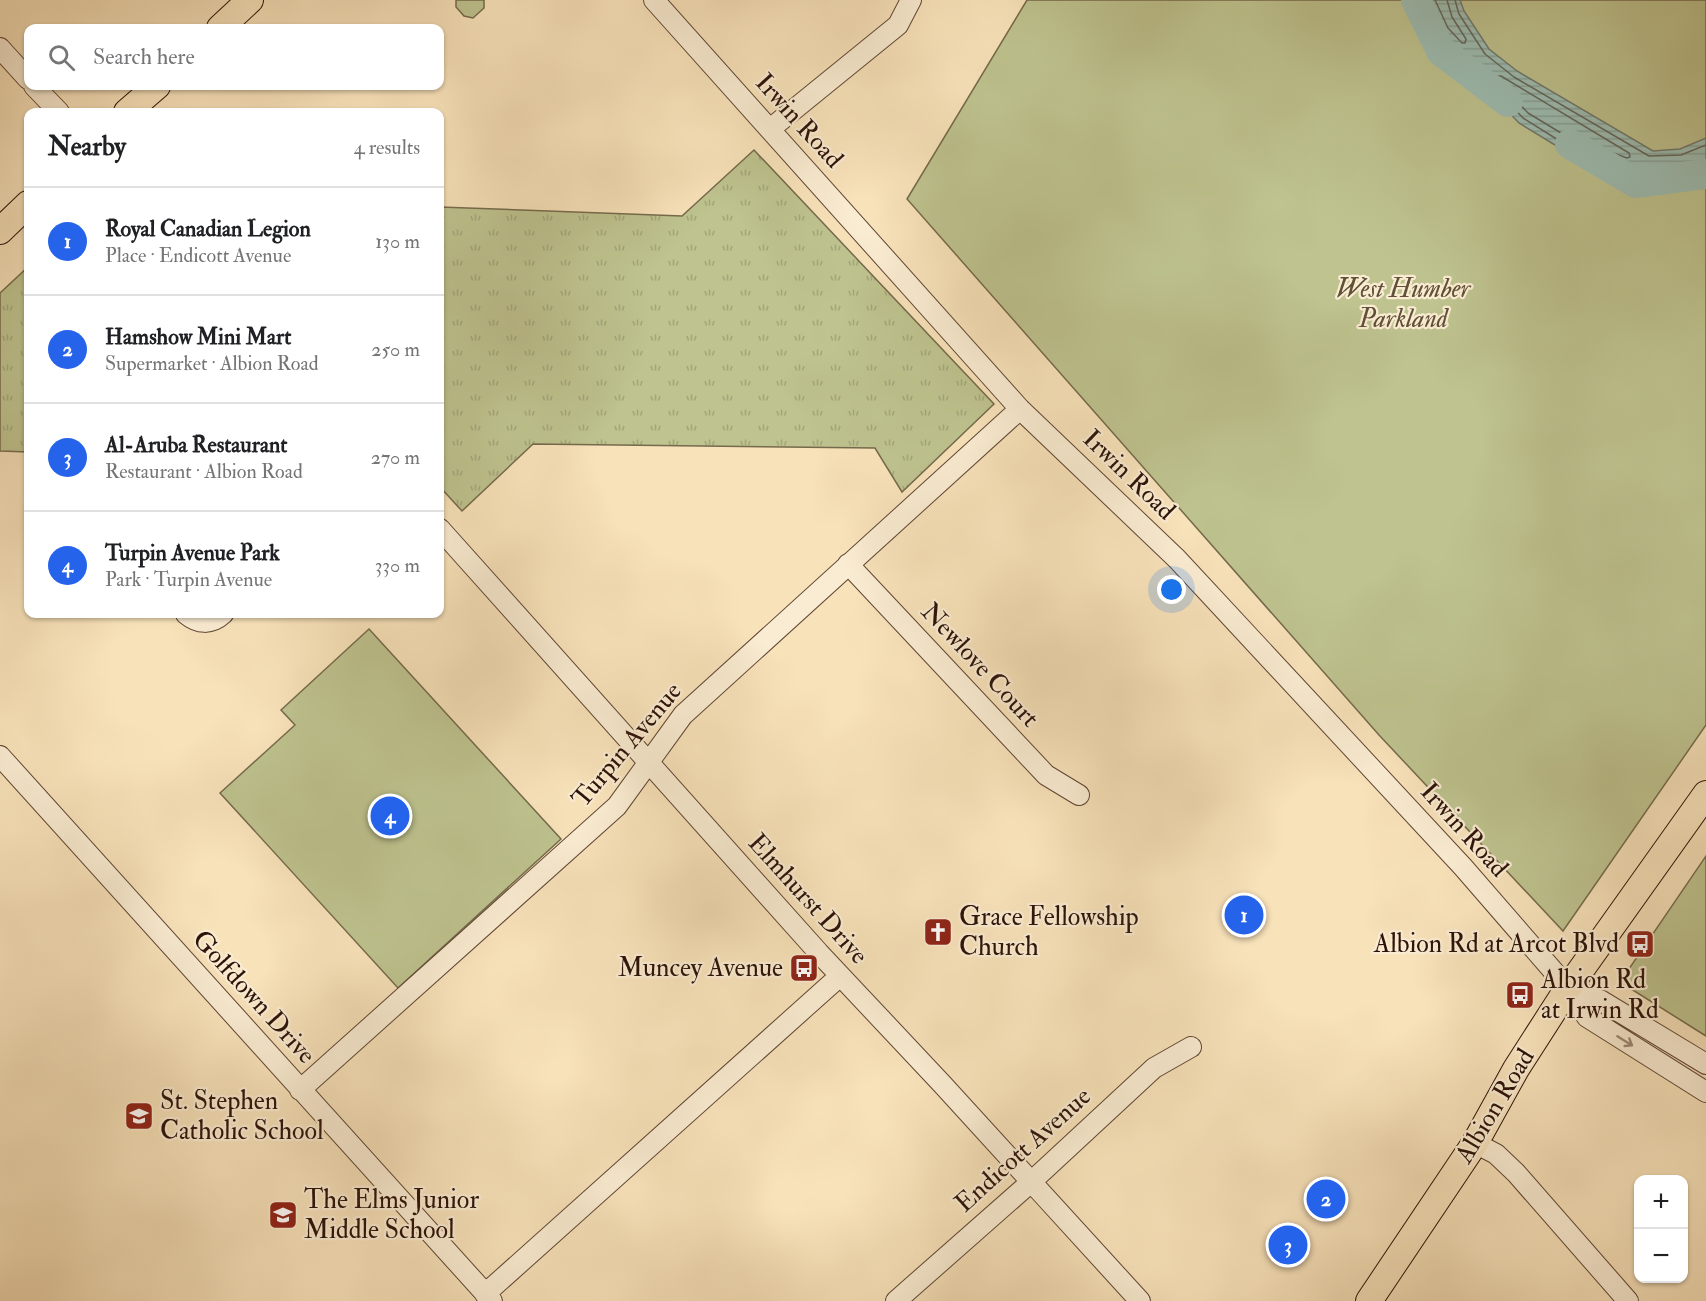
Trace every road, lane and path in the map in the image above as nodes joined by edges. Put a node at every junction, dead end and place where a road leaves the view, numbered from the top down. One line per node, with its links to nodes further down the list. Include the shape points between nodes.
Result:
1 (250, 0): 4 (main road)
2 (654, 0): 11 (street, Irwin Road)
3 (911, 0): 11 (street, via 898,24)
4 (224, 24)
5 (0, 48): 6 (street)
6 (24, 75)
7 (38, 90): 9 (street)
8 (153, 90): 10 (main road)
9 (55, 108)
10 (132, 108)
11 (770, 129): 14 (street, Irwin Road)
12 (24, 208): 13 (main road)
13 (0, 231)
14 (1020, 409): 16 (street, Turpin Avenue); 24 (street, Irwin Road, via 1177,559 1463,867)
15 (444, 533): 20 (street, Elmhurst Drive)
16 (848, 564): 20 (street, Turpin Avenue, via 683,715); 22 (street, Newlove Court, via 1046,776)
17 (194, 618): 18 (street, via 201,622)
18 (218, 618)
19 (0, 756): 27 (street, Golfdown Drive)
20 (650, 762): 23 (street, Elmhurst Drive); 27 (street, Turpin Avenue, via 617,806)
21 (1706, 794): 24 (main road, Albion Road)
22 (1078, 795)
23 (840, 976): 30 (street, Elmhurst Drive); 31 (street)
24 (1568, 988): 26 (street, via 1600,1000); 28 (street, Irwin Road, one-way to 28, via 1587,1017); 29 (main road, Albion Road)
25 (1191, 1047): 30 (street, Endicott Avenue, via 1154,1068)
26 (1706, 1064)
27 (300, 1090): 31 (street, Golfdown Drive)
28 (1706, 1092)
29 (1475, 1143): 34 (main road, Albion Road); 35 (street, via 1496,1154 1516,1173)
30 (1031, 1182): 32 (street, Endicott Avenue); 33 (street, Elmhurst Drive)
31 (488, 1297)
32 (896, 1301)
33 (1140, 1301)
34 (1369, 1301)
35 (1629, 1301)

